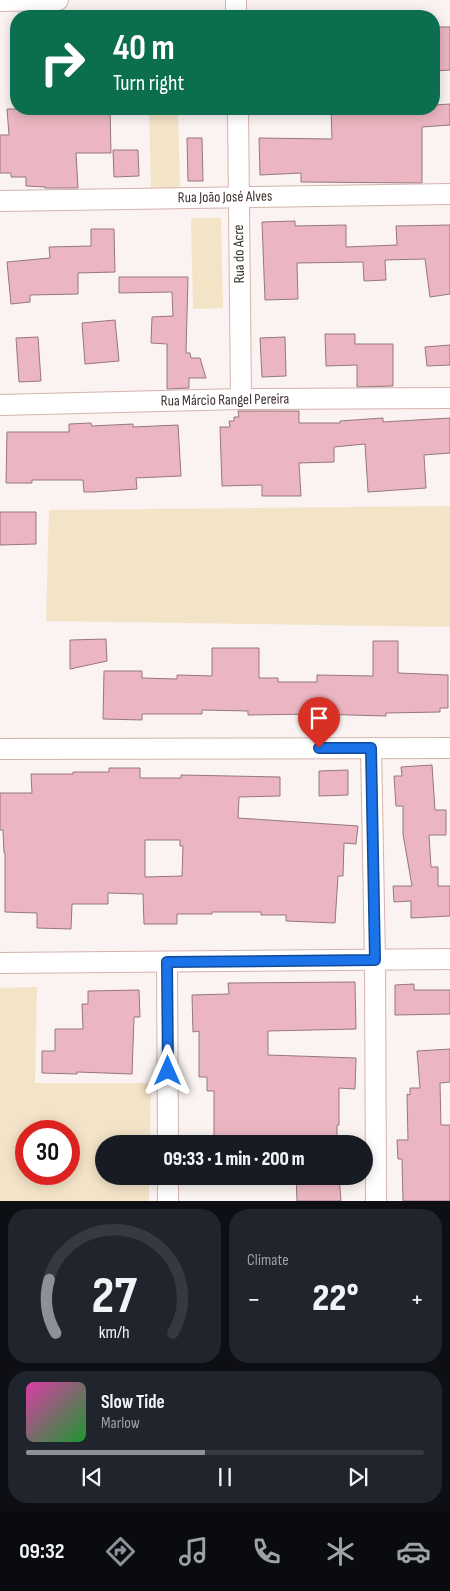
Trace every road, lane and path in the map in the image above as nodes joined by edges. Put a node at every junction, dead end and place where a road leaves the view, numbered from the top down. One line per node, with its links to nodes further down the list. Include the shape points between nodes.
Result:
1 (58, 0): 2 (street)
2 (0, 1)
3 (238, 115): 5 (street, Rua do Acre)
4 (450, 194): 5 (street, Rua João José Alves)
5 (239, 196): 6 (street, Rua João José Alves); 8 (street, Rua do Acre)
6 (0, 201)
7 (450, 398): 8 (street, Rua Márcio Rangel Pereira)
8 (241, 399): 9 (street, Rua Márcio Rangel Pereira)
9 (0, 404)
10 (371, 748): 11 (street); 12 (street); 14 (street)
11 (450, 748)
12 (0, 749)
13 (450, 959): 14 (street)
14 (375, 960): 15 (street); 20 (street)
15 (167, 962): 16 (street); 17 (street)
16 (0, 963)
17 (168, 1135)
18 (168, 1185): 19 (street)
19 (168, 1201)
20 (376, 1201)

